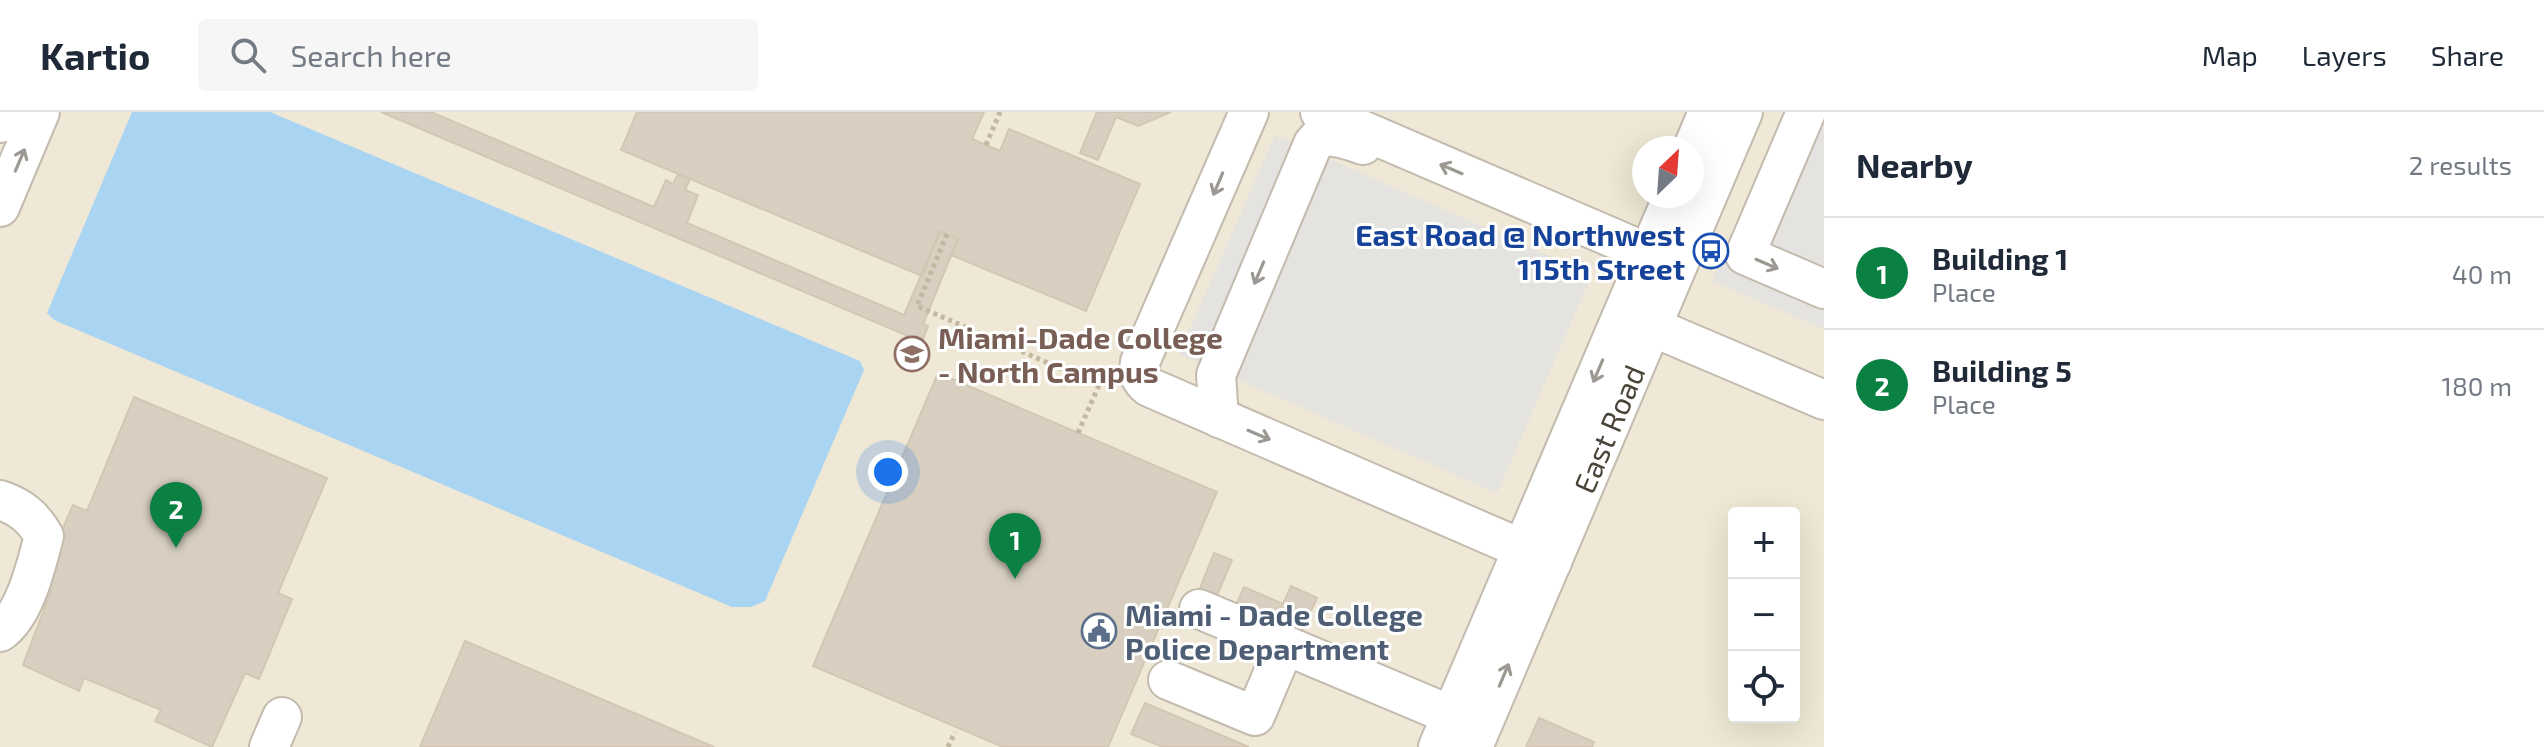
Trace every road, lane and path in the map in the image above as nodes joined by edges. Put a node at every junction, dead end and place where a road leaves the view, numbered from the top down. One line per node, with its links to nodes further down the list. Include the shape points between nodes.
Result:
1 (5, 112): 9 (street)
2 (40, 112): 15 (street, one-way to 2)
3 (1000, 112): 11 (path)
4 (1249, 112): 23 (street, one-way to 23, via 1139,368 1149,387)
5 (1320, 112): 10 (street)
6 (1708, 112): 12 (street, East Road)
7 (1743, 112): 12 (street, East Road)
8 (1806, 112): 13 (street)
9 (0, 123)
10 (1385, 140): 18 (street, one-way to 10); 23 (street, one-way to 23, via 1371,146 1334,137 1316,139 1216,375)
11 (986, 145)
12 (1708, 154): 13 (street); 18 (street, East Road)
13 (1777, 180): 19 (street, one-way to 19, via 1745,255)
14 (1489, 202): 18 (street)
15 (0, 207)
16 (1671, 208): 18 (street, East Road)
17 (947, 234): 21 (path, via 917,306)
18 (1660, 266): 20 (street, East Road)
19 (1824, 289)
20 (1638, 321): 22 (street); 26 (street, East Road)
21 (1099, 385)
22 (1824, 400)
23 (1219, 418): 26 (street, one-way to 26)
24 (1456, 498): 26 (street)
25 (0, 500): 28 (street, via 34,518 44,536 12,623)
26 (1541, 546): 32 (street, East Road)
27 (1199, 609): 29 (street)
28 (0, 632)
29 (1285, 645): 30 (street, via 1255,716); 32 (street)
30 (1168, 680)
31 (955, 732): 33 (path)
32 (1461, 734)
33 (948, 747)

